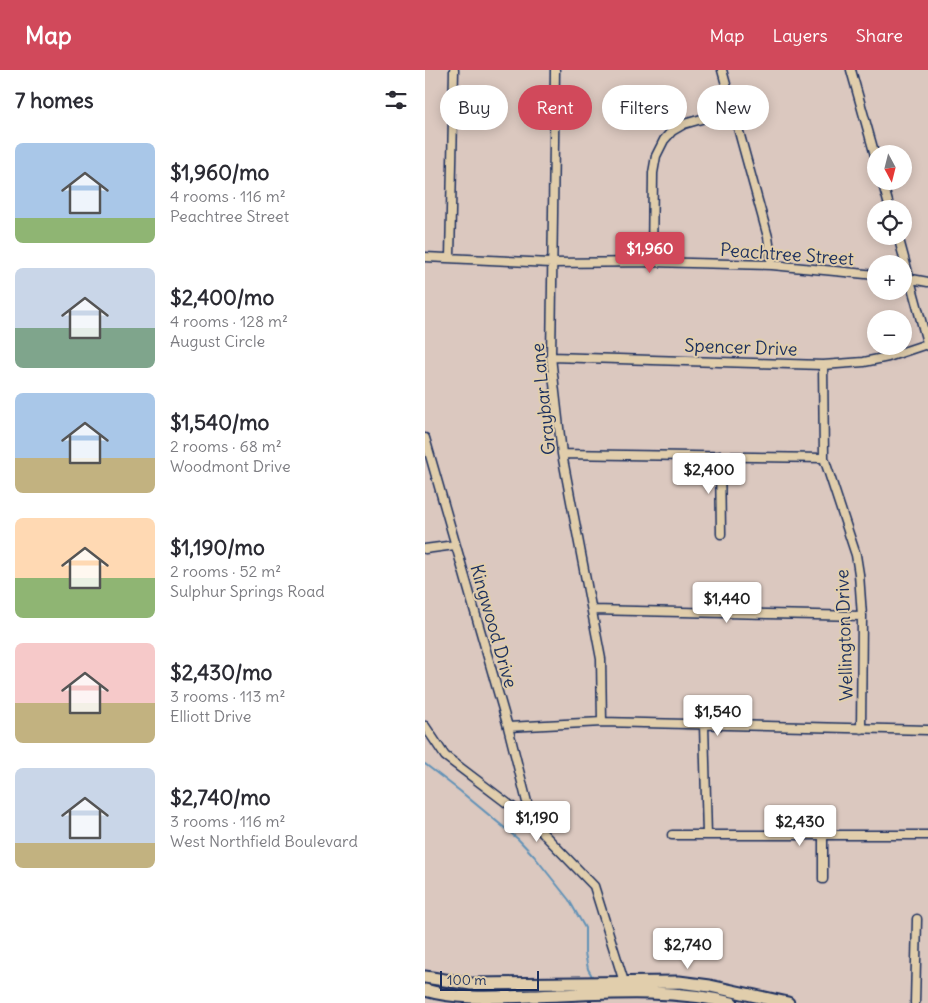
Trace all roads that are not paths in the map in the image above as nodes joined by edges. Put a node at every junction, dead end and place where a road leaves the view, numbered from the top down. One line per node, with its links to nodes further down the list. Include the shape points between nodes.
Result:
1 (454, 70): 10 (street)
2 (555, 70): 11 (street, Graybar Lane)
3 (722, 70): 5 (street)
4 (851, 70): 8 (street)
5 (726, 85)
6 (697, 120): 12 (street, via 672,131 656,156)
7 (739, 130): 13 (street, via 768,237)
8 (872, 145)
9 (425, 257): 10 (street, Peachtree Street)
10 (450, 257): 11 (street, Peachtree Street)
11 (551, 262): 12 (street, Peachtree Street); 19 (street, Graybar Lane)
12 (652, 262): 13 (street, Peachtree Street)
13 (772, 265): 14 (street, Peachtree Street)
14 (867, 274)
15 (912, 279): 16 (street)
16 (928, 282)
17 (912, 294): 18 (street)
18 (928, 345): 20 (street, Spencer Drive, via 864,362)
19 (551, 357): 20 (street, Spencer Drive); 22 (street, Graybar Lane)
20 (823, 364): 24 (street, Wellington Drive)
21 (425, 438): 26 (street, Kingwood Drive)
22 (562, 454): 23 (street); 28 (street, Graybar Lane)
23 (720, 456): 24 (street); 25 (street)
24 (824, 458): 29 (street, Wellington Drive, via 856,555)
25 (721, 534)
26 (455, 545): 27 (street); 33 (street, Kingwood Drive)
27 (425, 549)
28 (592, 610): 29 (street); 30 (street, Graybar Lane, via 601,659)
29 (862, 616): 34 (street, Wellington Drive)
30 (602, 722): 31 (street); 33 (street)
31 (704, 725): 34 (street); 40 (street)
32 (425, 726): 36 (street, via 445,756)
33 (508, 727): 36 (street, Kingwood Drive)
34 (861, 729): 35 (street)
35 (928, 730)
36 (532, 822): 44 (street, via 594,886)
37 (672, 835): 40 (street)
38 (823, 835): 39 (street); 40 (street); 41 (street)
39 (928, 835)
40 (707, 836)
41 (823, 879)
42 (917, 918): 52 (street)
43 (425, 977): 45 (main road, via 471,984)
44 (624, 982): 46 (main road); 48 (main road); 51 (main road, via 679,982)
45 (521, 984): 46 (main road, via 582,982); 49 (street)
46 (605, 988): 48 (main road); 49 (main road, via 585,994)
47 (425, 990): 49 (main road)
48 (630, 998): 50 (main road, via 678,994)
49 (522, 1000)
50 (732, 1003)
51 (788, 1003)
52 (915, 1003)

